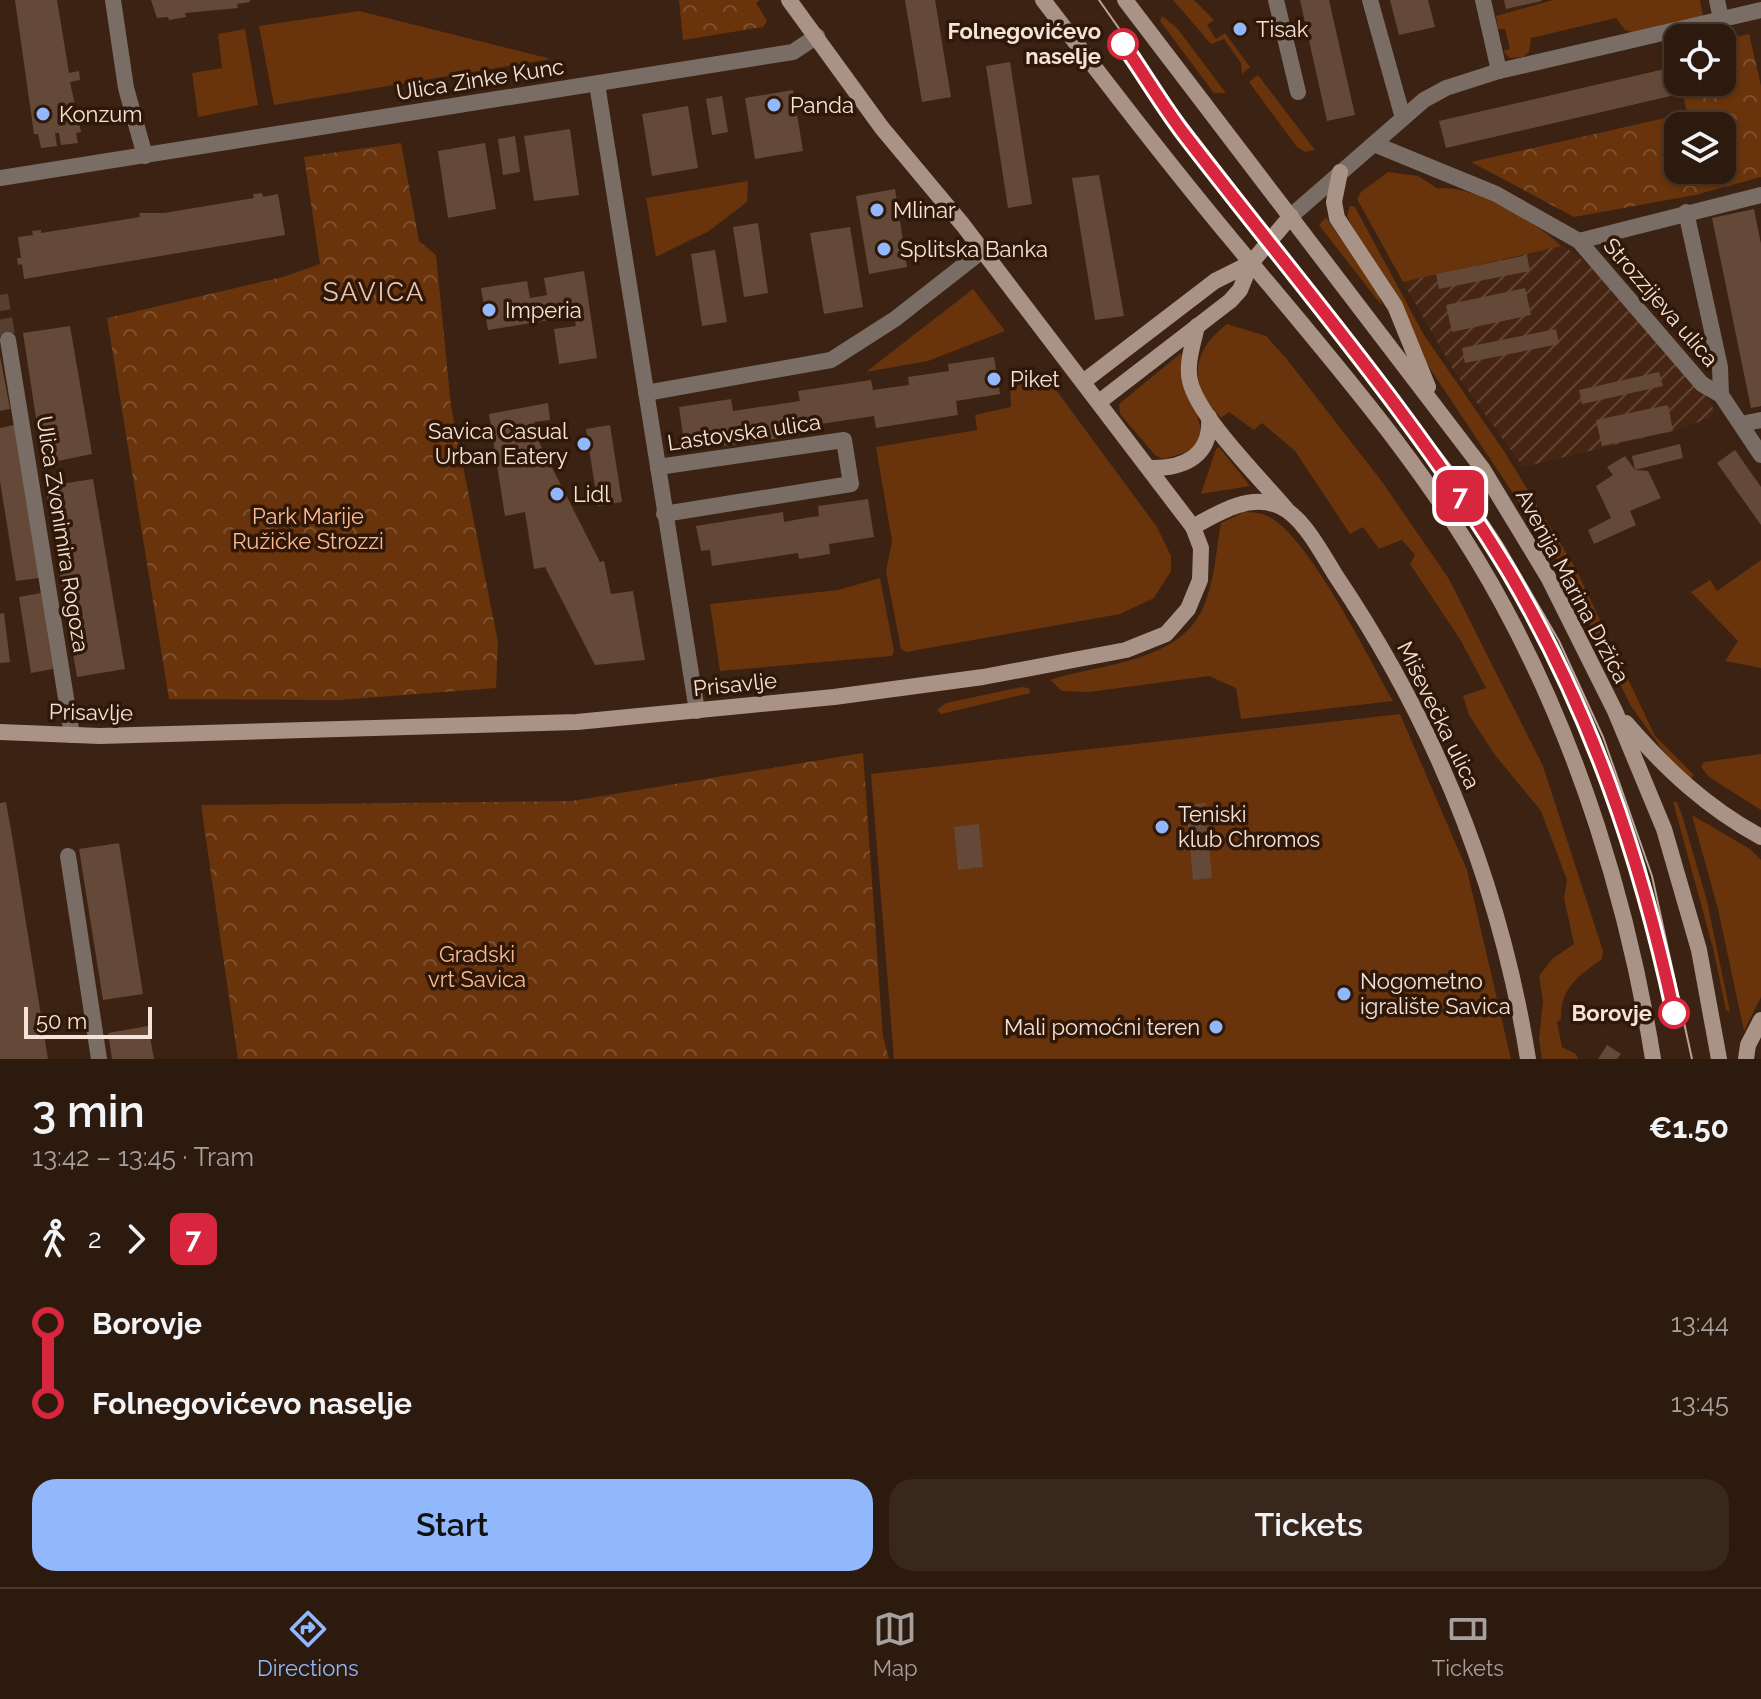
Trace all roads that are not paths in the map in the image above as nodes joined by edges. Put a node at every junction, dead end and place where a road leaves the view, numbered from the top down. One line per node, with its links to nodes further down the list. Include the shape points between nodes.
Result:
1 (113, 0): 17 (street, via 126,88)
2 (789, 0): 11 (street)
3 (1043, 0): 25 (street)
4 (1125, 0): 22 (street, Avenija Marina Držića)
5 (1276, 0): 14 (street)
6 (1370, 0): 15 (street)
7 (1483, 0): 12 (street)
8 (1717, 0): 10 (street)
9 (1761, 10): 10 (street)
10 (1721, 19): 12 (street)
11 (817, 36): 13 (street, Ulica Zinke Kunc, via 793,52); 24 (street, via 882,128)
12 (1499, 71): 15 (street, via 1446,88)
13 (597, 84): 17 (street, Ulica Zinke Kunc); 29 (street, Lastovska ulica)
14 (1298, 92)
15 (1403, 118): 16 (street)
16 (1374, 144): 18 (street); 23 (street, Strozzijeva ulica, via 1496,194)
17 (145, 156): 19 (street, Ulica Zinke Kunc)
18 (1340, 172): 22 (street); 32 (street, via 1334,202 1337,218 1395,306)
19 (0, 178)
20 (1761, 195): 21 (street)
21 (1686, 212): 23 (street); 30 (street, via 1720,367)
22 (1291, 216): 25 (street); 32 (street, Avenija Marina Držića)
23 (1579, 241): 30 (street, Strozzijeva ulica, via 1702,384)
24 (982, 251): 28 (street); 29 (street, via 831,360)
25 (1251, 263): 26 (street, via 1240,290); 28 (street, via 1215,281); 51 (street, via 1308,326 1437,498 1526,650 1568,746 1602,845)
26 (1197, 326): 31 (street); 33 (street, Miševečka ulica, via 1189,375)
27 (8, 340): 45 (street, Ulica Zvonimira Rogoza)
28 (1083, 382): 31 (street, Prisavlje)
29 (646, 393): 37 (street, Lastovska ulica)
30 (1721, 395): 35 (street, Strozzijeva ulica)
31 (1099, 402): 38 (street, Prisavlje)
32 (1435, 404): 43 (street, Avenija Marina Držića, via 1482,468 1548,577)
33 (1209, 417): 38 (street, via 1208,439 1197,457 1177,466); 40 (street, Miševečka ulica)
34 (1761, 420): 35 (street)
35 (1741, 424): 36 (street, Strozzijeva ulica)
36 (1761, 455)
37 (658, 467): 39 (street, Lastovska ulica); 39 (street, Lastovska ulica, via 844,440 851,484)
38 (1149, 468): 41 (street, Prisavlje)
39 (664, 514): 42 (street, Lastovska ulica)
40 (1291, 514): 41 (street, via 1274,504 1247,503); 50 (street, Miševečka ulica, via 1369,625 1455,794 1495,907)
41 (1193, 527): 42 (street, Prisavlje, via 1202,565 1196,595 1178,623 1140,647 927,686)
42 (697, 711): 45 (street, Prisavlje, via 530,724)
43 (1615, 711): 46 (street, via 1690,790); 52 (street, Avenija Marina Držića, via 1672,853 1699,950)
44 (0, 732): 45 (street, Prisavlje)
45 (72, 735)
46 (1761, 837)
47 (68, 856): 49 (street)
48 (1761, 1020): 53 (street)
49 (99, 1059)
50 (1528, 1059)
51 (1653, 1059)
52 (1719, 1059)
53 (1746, 1059)

